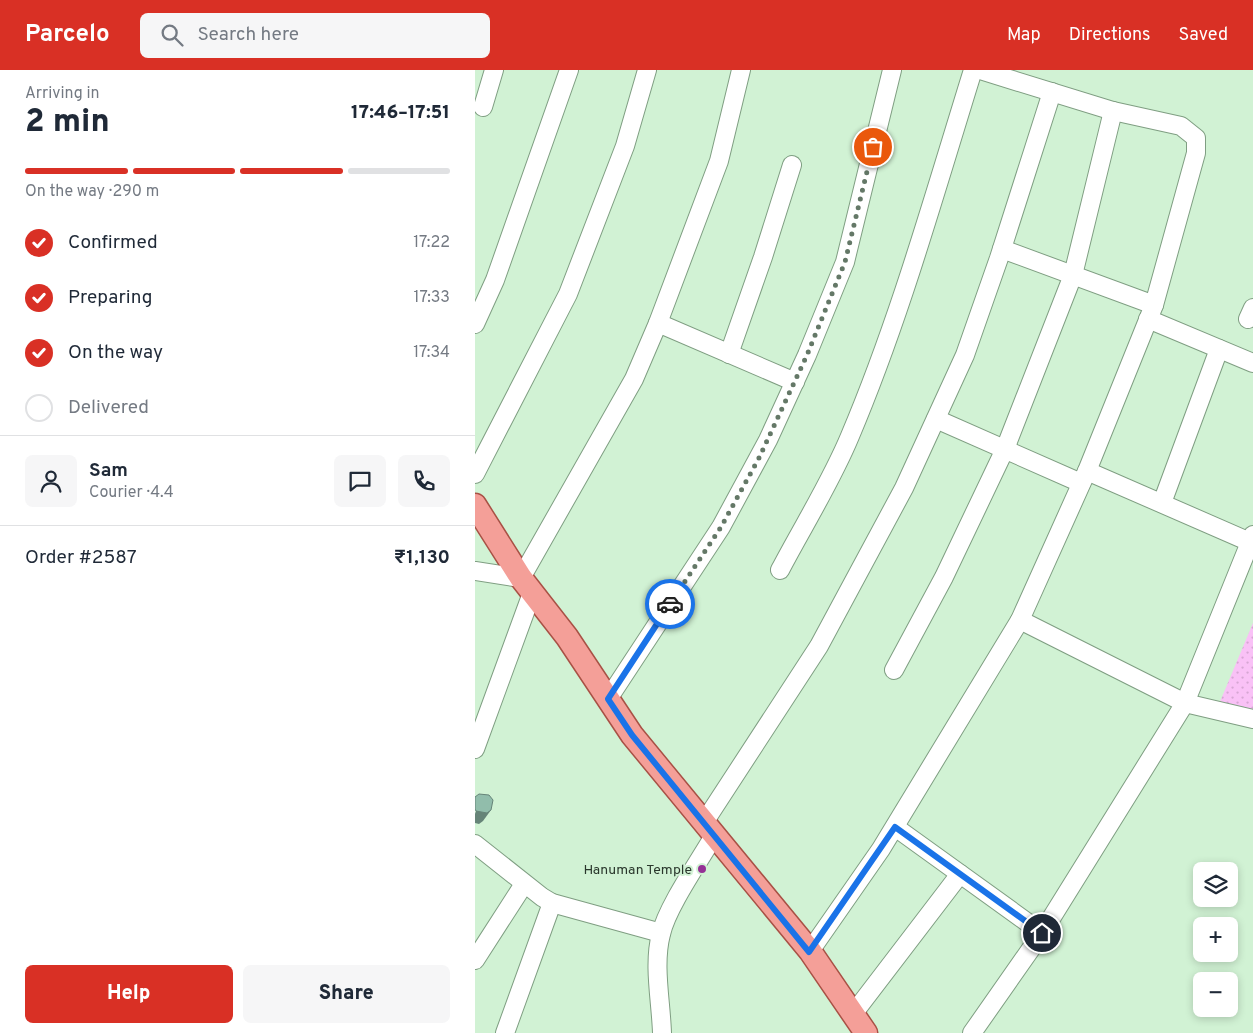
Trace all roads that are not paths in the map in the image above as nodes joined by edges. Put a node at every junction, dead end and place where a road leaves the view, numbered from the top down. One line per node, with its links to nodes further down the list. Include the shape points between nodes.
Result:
1 (494, 70): 9 (street)
2 (569, 70): 16 (street, via 495,280)
3 (647, 70): 23 (street, via 625,146 568,294)
4 (741, 70): 15 (street, via 719,160)
5 (892, 70): 20 (street, via 845,262)
6 (973, 70): 29 (street, via 871,384 849,438)
7 (981, 70): 8 (street)
8 (1052, 92): 10 (street); 12 (street)
9 (483, 107)
10 (1113, 111): 13 (street); 14 (street, via 1181,126 1196,138 1196,153)
11 (792, 165): 18 (street)
12 (1002, 249): 13 (street); 21 (street, via 965,355)
13 (1073, 275): 14 (street); 22 (street)
14 (1151, 312): 17 (street); 24 (street)
15 (658, 323): 18 (street); 30 (street, via 634,379)
16 (475, 324)
17 (1219, 349): 19 (street); 25 (street)
18 (729, 354): 20 (street)
19 (1253, 363)
20 (795, 382): 33 (street, via 721,527)
21 (936, 418): 22 (street); 38 (street, via 904,488 819,646)
22 (1005, 449): 24 (street); 32 (street, via 944,577)
23 (475, 474)
24 (1084, 477): 25 (street); 31 (street)
25 (1162, 504): 27 (street)
26 (475, 505): 30 (main road)
27 (1252, 538): 34 (street)
28 (475, 570): 30 (street)
29 (780, 570)
30 (527, 586): 33 (main road, via 567,637); 36 (street)
31 (1020, 620): 34 (street); 37 (street)
32 (894, 670)
33 (608, 699): 38 (main road, via 632,735)
34 (1185, 703): 35 (street); 43 (street)
35 (1253, 719)
36 (475, 749)
37 (895, 827): 40 (street); 45 (street)
38 (710, 828): 44 (street); 45 (main road)
39 (475, 844): 41 (street)
40 (960, 874): 43 (street); 47 (street)
41 (525, 884): 42 (street); 46 (street)
42 (552, 902): 44 (street); 48 (street)
43 (1042, 933): 51 (street)
44 (661, 934): 49 (street, via 658,954)
45 (809, 952): 47 (main road)
46 (475, 960)
47 (853, 1014): 50 (main road)
48 (505, 1033)
49 (663, 1033)
50 (866, 1033)
51 (972, 1033)

